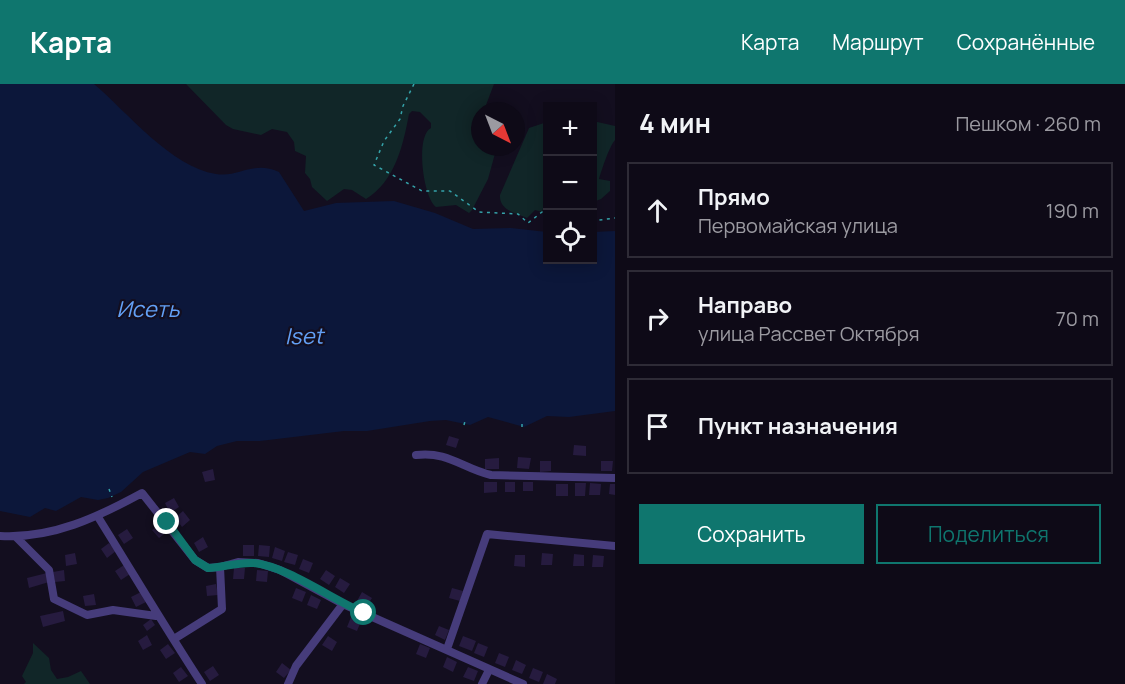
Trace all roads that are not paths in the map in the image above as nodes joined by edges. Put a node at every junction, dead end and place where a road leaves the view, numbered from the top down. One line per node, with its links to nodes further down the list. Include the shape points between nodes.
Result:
1 (416, 455): 2 (street, via 448,456 491,475)
2 (615, 478)
3 (98, 517): 5 (street, via 58,530); 7 (street, via 142,493 195,560 208,568); 9 (street)
4 (0, 536): 5 (street)
5 (16, 537): 9 (street, via 49,570 58,603 87,615 113,610)
6 (615, 546): 11 (street, via 487,534)
7 (220, 567): 8 (street, via 238,562 258,563 280,570); 10 (street, via 222,609)
8 (344, 604): 11 (street); 14 (street, via 296,666)
9 (156, 616): 10 (street)
10 (174, 639): 13 (street)
11 (447, 649): 12 (street)
12 (489, 670): 15 (street); 16 (street)
13 (202, 684)
14 (288, 684)
15 (482, 684)
16 (523, 684)

